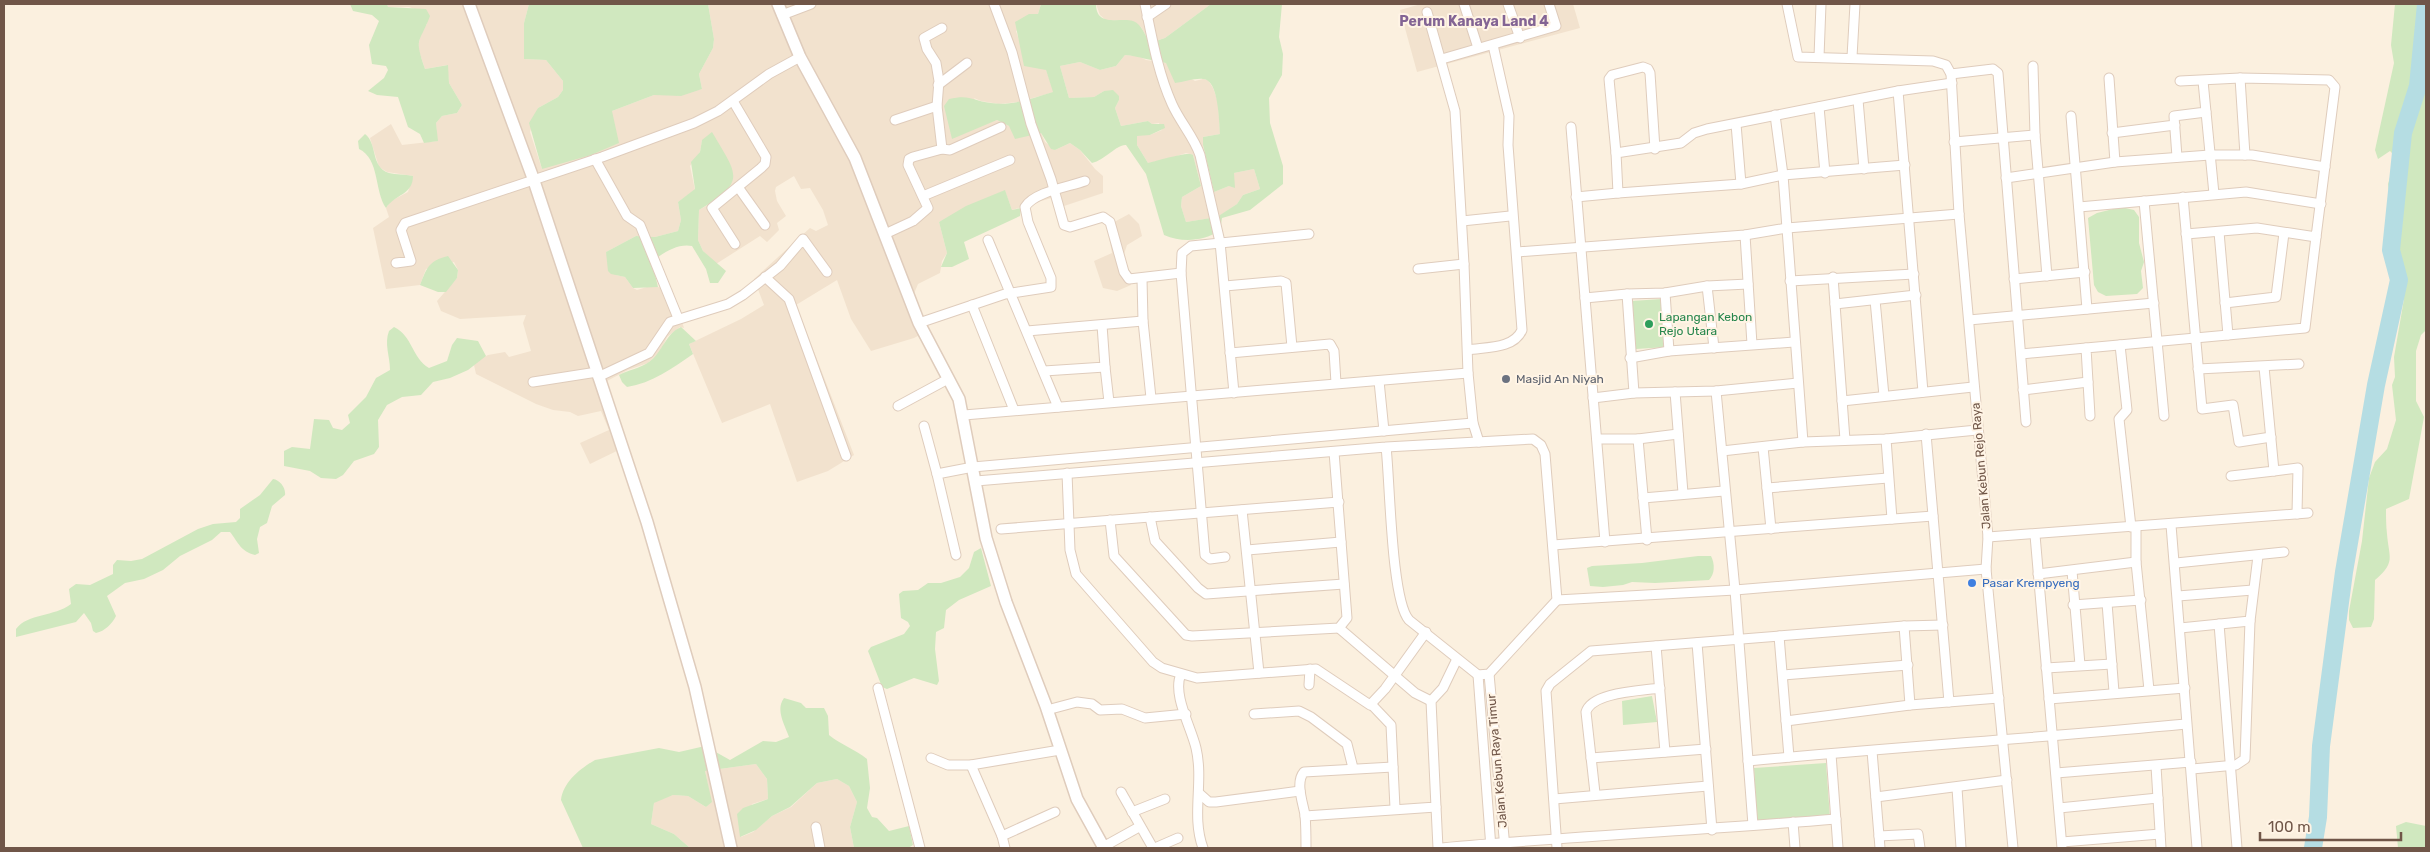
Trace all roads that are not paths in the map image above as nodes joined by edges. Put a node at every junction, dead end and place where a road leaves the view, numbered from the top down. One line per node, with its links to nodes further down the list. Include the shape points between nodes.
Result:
1 (469, 4): 64 (street)
2 (811, 4): 12 (street)
3 (994, 4): 69 (street, via 1012,52)
4 (1145, 4): 14 (street)
5 (1166, 4): 14 (street)
6 (1464, 4): 18 (street)
7 (1508, 4): 16 (street)
8 (1549, 4): 16 (street, via 1556,26)
9 (1787, 4): 19 (street, via 1796,55)
10 (1821, 4): 19 (street)
11 (1854, 4): 21 (street)
12 (780, 9): 20 (street)
13 (1427, 12): 22 (street)
14 (1147, 17): 92 (street, via 1166,89 1197,146)
15 (942, 28): 30 (street, via 924,38 936,63)
16 (1520, 38): 17 (street)
17 (1493, 45): 18 (street); 95 (street, via 1509,116 1508,145)
18 (1478, 48): 22 (street)
19 (1819, 56): 21 (street)
20 (800, 57): 33 (street, via 769,74); 86 (street, via 855,158)
21 (1852, 57): 25 (street, via 1933,61 1946,65)
22 (1442, 59): 81 (street, via 1455,111)
23 (967, 63): 30 (street)
24 (2033, 66): 45 (street)
25 (1951, 78): 31 (street); 46 (street, via 1993,69 1997,71); 47 (street, Jalan Kebun Rejo Raya)
26 (2109, 78): 44 (street)
27 (2240, 78): 29 (street); 52 (street); 59 (street, via 2332,81 2335,87)
28 (2180, 81): 29 (street)
29 (2202, 81): 36 (street)
30 (938, 85): 34 (street)
31 (1898, 90): 32 (street); 57 (street)
32 (1858, 100): 35 (street); 60 (street)
33 (733, 101): 54 (street, via 694,123); 68 (street, via 766,157 761,168)
34 (937, 106): 39 (street); 49 (street)
35 (1819, 107): 37 (street); 61 (street)
36 (2206, 112): 41 (street, via 2176,115); 51 (street)
37 (1775, 115): 40 (street); 63 (street)
38 (2071, 116): 58 (street)
39 (895, 120)
40 (1736, 124): 48 (street, via 1706,129 1681,143); 67 (street)
41 (2175, 125): 44 (street); 53 (street)
42 (1001, 127): 49 (street, via 950,150)
43 (1571, 127): 73 (street)
44 (2112, 133): 56 (street)
45 (2035, 134): 46 (street); 62 (street)
46 (2003, 138): 47 (street); 65 (street)
47 (1954, 142): 78 (street, Jalan Kebun Rejo Raya)
48 (1655, 148): 50 (street); 50 (street, via 1650,72 1643,67 1612,75 1609,79)
49 (942, 149): 72 (street, via 909,159 908,165)
50 (1616, 153): 70 (street)
51 (2210, 155): 52 (street); 53 (street); 71 (street)
52 (2245, 155): 59 (street)
53 (2177, 157): 56 (street)
54 (595, 159): 64 (street); 124 (street, via 627,216 640,225)
55 (1010, 160): 72 (street)
56 (2115, 162): 58 (street)
57 (1905, 165): 60 (street); 80 (street)
58 (2076, 167): 62 (street); 77 (street)
59 (2325, 167): 76 (street)
60 (1864, 169): 61 (street)
61 (1825, 172): 63 (street)
62 (2038, 172): 65 (street); 104 (street)
63 (1783, 175): 67 (street); 83 (street)
64 (533, 178): 96 (street, via 405,223 401,230 411,261); 150 (street)
65 (2006, 178): 107 (street)
66 (1085, 181): 69 (street)
67 (1741, 184): 70 (street)
68 (738, 187): 82 (street); 93 (street, via 712,208)
69 (1053, 189): 106 (street, via 1064,225 1070,227 1107,218 1124,272 1131,279); 112 (street, via 1028,202 1025,211 1052,286)
70 (1618, 194): 73 (street)
71 (2214, 194): 74 (street); 76 (street, via 2246,192)
72 (923, 196): 86 (street, via 928,208 923,215)
73 (1576, 197): 94 (street)
74 (2183, 197): 75 (street); 88 (street)
75 (2144, 201): 77 (street); 118 (street)
76 (2321, 204): 90 (street)
77 (2079, 207): 100 (street)
78 (1959, 214): 80 (street); 125 (street, Jalan Kebun Rejo Raya)
79 (1510, 216): 81 (street)
80 (1910, 217): 83 (street); 102 (street)
81 (1462, 221): 97 (street)
82 (765, 225)
83 (1786, 228): 89 (street); 108 (street)
84 (2219, 232): 85 (street, via 2257,228); 88 (street); 119 (street)
85 (2284, 233): 90 (street); 119 (street, via 2276,297)
86 (885, 234): 127 (street)
87 (1309, 234): 92 (street)
88 (2186, 234): 131 (street)
89 (1745, 235): 94 (street); 109 (street)
90 (2316, 236): 130 (street, via 2306,328)
91 (988, 240): 112 (street)
92 (1220, 242): 101 (street, via 1184,249); 110 (street)
93 (735, 244)
94 (1580, 246): 95 (street); 116 (street)
95 (1517, 252): 139 (street, via 1523,325 1520,334 1506,344)
96 (396, 263)
97 (1464, 264): 98 (street); 139 (street)
98 (1418, 269)
99 (828, 272): 103 (street, via 802,239 786,260)
100 (2085, 272): 104 (street); 122 (street)
101 (1181, 273): 106 (street); 165 (street)
102 (1914, 274): 105 (street); 115 (street)
103 (765, 276): 124 (street, via 736,300); 195 (street, via 789,299)
104 (2047, 276): 107 (street)
105 (1833, 277): 108 (street); 120 (street)
106 (1142, 279): 126 (street)
107 (2014, 279): 123 (street)
108 (1790, 281): 132 (street)
109 (1748, 284): 111 (street); 134 (street)
110 (1225, 286): 136 (street, via 1286,283); 141 (street)
111 (1706, 286): 113 (street); 137 (street)
112 (1011, 293): 121 (street); 129 (street)
113 (1665, 293): 114 (street); 140 (street)
114 (1627, 294): 116 (street); 143 (street)
115 (1916, 296): 117 (street); 161 (street)
116 (1585, 298): 167 (street)
117 (1875, 300): 120 (street); 164 (street)
118 (2154, 303): 122 (street); 133 (street)
119 (2225, 303): 130 (street)
120 (1835, 304): 168 (street)
121 (972, 305): 127 (street); 172 (street)
122 (2087, 309): 123 (street)
123 (2017, 317): 125 (street); 142 (street)
124 (678, 318): 150 (street, via 667,324 648,352)
125 (1969, 320): 157 (street, Jalan Kebun Rejo Raya)
126 (1143, 321): 128 (street); 166 (street)
127 (919, 323): 151 (street)
128 (1102, 325): 129 (street); 145 (street)
129 (1027, 331): 148 (street)
130 (2228, 336): 131 (street)
131 (2195, 337): 133 (street); 147 (street)
132 (1794, 342): 134 (street); 156 (street)
133 (2158, 342): 135 (street); 175 (street)
134 (1752, 344): 137 (street)
135 (2120, 345): 138 (street); 219 (street, via 2127,410 2119,419)
136 (1292, 347): 141 (street); 155 (street, via 1332,345)
137 (1714, 348): 140 (street)
138 (2086, 348): 142 (street); 154 (street)
139 (1468, 350): 149 (street)
140 (1669, 351): 143 (street)
141 (1230, 353): 162 (street)
142 (2021, 354): 158 (street)
143 (1630, 358): 163 (street)
144 (2299, 364): 146 (street)
145 (1105, 367): 148 (street); 169 (street)
146 (2264, 367): 147 (street); 184 (street)
147 (2198, 369): 184 (street, via 2202,409 2233,405 2239,442)
148 (1044, 371): 171 (street)
149 (1468, 373): 152 (street); 177 (street)
150 (598, 375): 153 (street); 341 (street, via 647,522 688,664)
151 (948, 379): 170 (street); 173 (street)
152 (1379, 381): 155 (street); 180 (street)
153 (533, 382)
154 (2088, 382): 158 (street); 174 (street)
155 (1336, 383): 162 (street)
156 (1798, 383): 159 (street); 189 (street)
157 (1973, 387): 161 (street); 179 (street, Jalan Kebun Rejo Raya)
158 (2023, 390): 176 (street)
159 (1716, 391): 160 (street); 193 (street)
160 (1675, 392): 163 (street); 181 (street)
161 (1923, 392): 164 (street)
162 (1234, 393): 165 (street)
163 (1634, 393): 167 (street)
164 (1884, 396): 168 (street)
165 (1191, 397): 166 (street); 190 (street)
166 (1150, 398): 169 (street)
167 (1593, 398): 185 (street)
168 (1842, 401): 187 (street)
169 (1109, 402): 171 (street)
170 (898, 406)
171 (1058, 407): 172 (street)
172 (1014, 410): 173 (street)
173 (964, 415): 197 (street)
174 (2090, 416)
175 (2164, 416)
176 (2026, 422)
177 (1473, 423): 180 (street); 188 (street)
178 (924, 426): 200 (street)
179 (1977, 430): 182 (street); 224 (street, Jalan Kebun Rejo Raya)
180 (1384, 431): 190 (street)
181 (1678, 434): 186 (street); 206 (street)
182 (1926, 434): 183 (street); 213 (street)
183 (1886, 438): 187 (street); 202 (street)
184 (2271, 438): 198 (street)
185 (1597, 439): 186 (street); 227 (street)
186 (1638, 439): 207 (street)
187 (1845, 440): 189 (street)
188 (1479, 442): 191 (street); 228 (street, via 1530,438 1541,445 1546,454)
189 (1803, 442): 192 (street)
190 (1197, 446): 196 (street); 197 (street)
191 (1386, 447): 194 (street); 256 (street, via 1400,604 1409,620)
192 (1764, 447): 193 (street); 204 (street)
193 (1722, 451): 205 (street)
194 (1334, 452): 196 (street); 208 (street)
195 (846, 456)
196 (1198, 461): 199 (street); 210 (street)
197 (973, 467): 200 (street); 203 (street)
198 (2274, 471): 201 (street); 212 (street, via 2298,468)
199 (1067, 473): 203 (street); 217 (street)
200 (937, 474): 231 (street)
201 (2231, 476)
202 (1888, 478): 204 (street); 215 (street)
203 (976, 482): 285 (street, via 986,538 1003,593)
204 (1767, 488): 221 (street)
205 (1724, 491): 206 (street); 222 (street)
206 (1682, 493): 207 (street)
207 (1643, 498): 225 (street)
208 (1339, 502): 209 (street); 226 (street)
209 (1242, 510): 210 (street); 229 (street)
210 (1200, 513): 214 (street); 233 (street, via 1205,556 1210,559)
211 (2308, 513): 212 (street)
212 (2297, 514): 218 (street)
213 (1933, 516): 215 (street); 238 (street)
214 (1150, 517): 216 (street); 243 (street, via 1153,539 1203,592)
215 (1892, 518): 221 (street)
216 (1110, 520): 217 (street); 255 (street, via 1114,556 1183,633 1192,636)
217 (1068, 523): 220 (street); 268 (street, via 1072,561 1079,577 1153,662)
218 (2171, 525): 219 (street); 235 (street)
219 (2133, 527): 223 (street); 234 (street)
220 (1001, 529)
221 (1771, 529): 222 (street)
222 (1729, 533): 225 (street); 241 (street)
223 (2035, 535): 224 (street); 239 (street)
224 (1988, 538): 236 (street, Jalan Kebun Rejo Raya)
225 (1648, 540): 227 (street)
226 (1341, 542): 229 (street); 240 (street)
227 (1605, 542): 228 (street)
228 (1553, 545): 245 (street)
229 (1247, 550): 243 (street)
230 (2284, 552): 232 (street)
231 (956, 555)
232 (2258, 556): 235 (street); 242 (street)
233 (1225, 557)
234 (2136, 562): 237 (street); 246 (street)
235 (2176, 563): 244 (street)
236 (1986, 569): 238 (street); 279 (street, Jalan Kebun Rejo Raya)
237 (2072, 572): 239 (street); 248 (street)
238 (1937, 573): 241 (street); 251 (street)
239 (2038, 574): 266 (street)
240 (1344, 584): 243 (street); 253 (street, via 1346,618)
241 (1735, 590): 245 (street); 258 (street)
242 (2253, 590): 244 (street); 249 (street)
243 (1250, 591): 255 (street)
244 (2178, 596): 254 (street)
245 (1557, 600): 269 (street)
246 (2141, 600): 247 (street); 277 (street)
247 (2107, 603): 248 (street); 262 (street)
248 (2074, 605): 264 (street)
249 (2250, 621): 250 (street); 305 (street, via 2246,755 2241,763)
250 (2219, 624): 254 (street); 305 (street)
251 (1943, 625): 252 (street); 282 (street)
252 (1904, 626): 257 (street); 263 (street)
253 (1339, 628): 255 (street); 271 (street)
254 (2180, 628): 276 (street)
255 (1254, 632): 267 (street)
256 (1426, 632): 261 (street); 271 (street)
257 (1780, 636): 258 (street); 270 (street)
258 (1738, 638): 259 (street); 300 (street)
259 (1697, 642): 260 (street); 292 (street)
260 (1656, 646): 275 (street); 318 (street, via 1588,652 1547,688)
261 (1457, 659): 272 (street); 281 (street, via 1443,688)
262 (2112, 664): 264 (street); 278 (street)
263 (1908, 665): 270 (street); 284 (street)
264 (2080, 665): 266 (street)
265 (1310, 668): 267 (street); 273 (street); 283 (street, via 1321,671)
266 (2046, 668): 280 (street)
267 (1259, 673): 268 (street, via 1210,678)
268 (1181, 674): 286 (street, via 1177,687)
269 (1489, 674): 272 (street); 337 (street, Jalan Kebun Raya Timur)
270 (1783, 675): 288 (street)
271 (1394, 676): 281 (street); 283 (street)
272 (1478, 676): 339 (street, Jalan Kebun Raya Timur)
273 (1308, 685)
274 (878, 688): 343 (street)
275 (1660, 688): 295 (street); 299 (street, via 1601,697 1589,705 1586,712)
276 (2185, 688): 277 (street); 289 (street)
277 (2149, 690): 278 (street)
278 (2114, 692): 280 (street)
279 (1999, 698): 282 (street); 291 (street, Jalan Kebun Rejo Raya)
280 (2049, 699): 290 (street)
281 (1430, 701): 319 (street)
282 (1949, 702): 284 (street)
283 (1371, 704): 303 (street, via 1391,726)
284 (1910, 706): 288 (street)
285 (1047, 710): 286 (street, via 1077,702 1092,704 1100,710 1122,709 1145,718); 293 (street)
286 (1186, 714): 313 (street, via 1199,763)
287 (1254, 714): 306 (street, via 1299,711 1311,716 1347,744)
288 (1786, 721): 297 (street)
289 (2186, 724): 290 (street); 302 (street)
290 (2052, 736): 291 (street); 307 (street)
291 (2004, 738): 294 (street); 308 (street, Jalan Kebun Rejo Raya)
292 (1706, 749): 295 (street); 309 (street)
293 (1060, 750): 301 (street); 340 (street, via 1077,799)
294 (1872, 751): 296 (street); 315 (street)
295 (1665, 752): 299 (street)
296 (1830, 754): 297 (street); 325 (street)
297 (1789, 757): 300 (street)
298 (931, 758): 301 (street, via 948,765)
299 (1591, 758): 314 (street)
300 (1748, 761): 327 (street)
301 (971, 765): 332 (street)
302 (2192, 765): 304 (street); 305 (street); 356 (street)
303 (1393, 766): 306 (street); 320 (street)
304 (2156, 766): 307 (street); 316 (street)
305 (2229, 766): 357 (street)
306 (1353, 768): 311 (street, via 1304,772)
307 (2056, 773): 321 (street)
308 (2008, 780): 310 (street); 354 (street, Jalan Kebun Rejo Raya)
309 (1708, 786): 314 (street); 330 (street)
310 (1957, 788): 315 (street); 353 (street)
311 (1300, 791): 313 (street, via 1216,802 1209,802); 324 (street)
312 (1121, 792): 323 (street)
313 (1200, 794): 346 (street, via 1197,824)
314 (1595, 794): 318 (street)
315 (1876, 797): 333 (street)
316 (2158, 798): 321 (street); 331 (street)
317 (1165, 799): 323 (street)
318 (1554, 799): 335 (street)
319 (1436, 807): 320 (street); 348 (street)
320 (1395, 808): 324 (street)
321 (2059, 808): 338 (street)
322 (1055, 812): 332 (street)
323 (1132, 812): 329 (street)
324 (1305, 816): 347 (street)
325 (1836, 818): 326 (street); 350 (street)
326 (1793, 822): 327 (street); 349 (street)
327 (1753, 825): 330 (street)
328 (816, 827): 342 (street)
329 (1139, 827): 340 (street); 345 (street)
330 (1712, 830): 335 (street)
331 (2160, 834): 336 (street); 355 (street)
332 (1002, 836): 344 (street)
333 (1879, 836): 351 (street); 352 (street, via 1918,834)
334 (1178, 838): 345 (street)
335 (1556, 844): 337 (street)
336 (2095, 844): 338 (street)
337 (1505, 845): 339 (street)
338 (2062, 845)
339 (1491, 846): 348 (street)
340 (1104, 847)
341 (732, 848)
342 (820, 848)
343 (920, 848)
344 (1005, 848)
345 (1154, 848)
346 (1203, 848)
347 (1306, 848)
348 (1440, 848)
349 (1795, 848)
350 (1838, 848)
351 (1880, 848)
352 (1920, 848)
353 (1961, 848)
354 (2013, 848)
355 (2160, 848)
356 (2197, 848)
357 (2237, 848)

